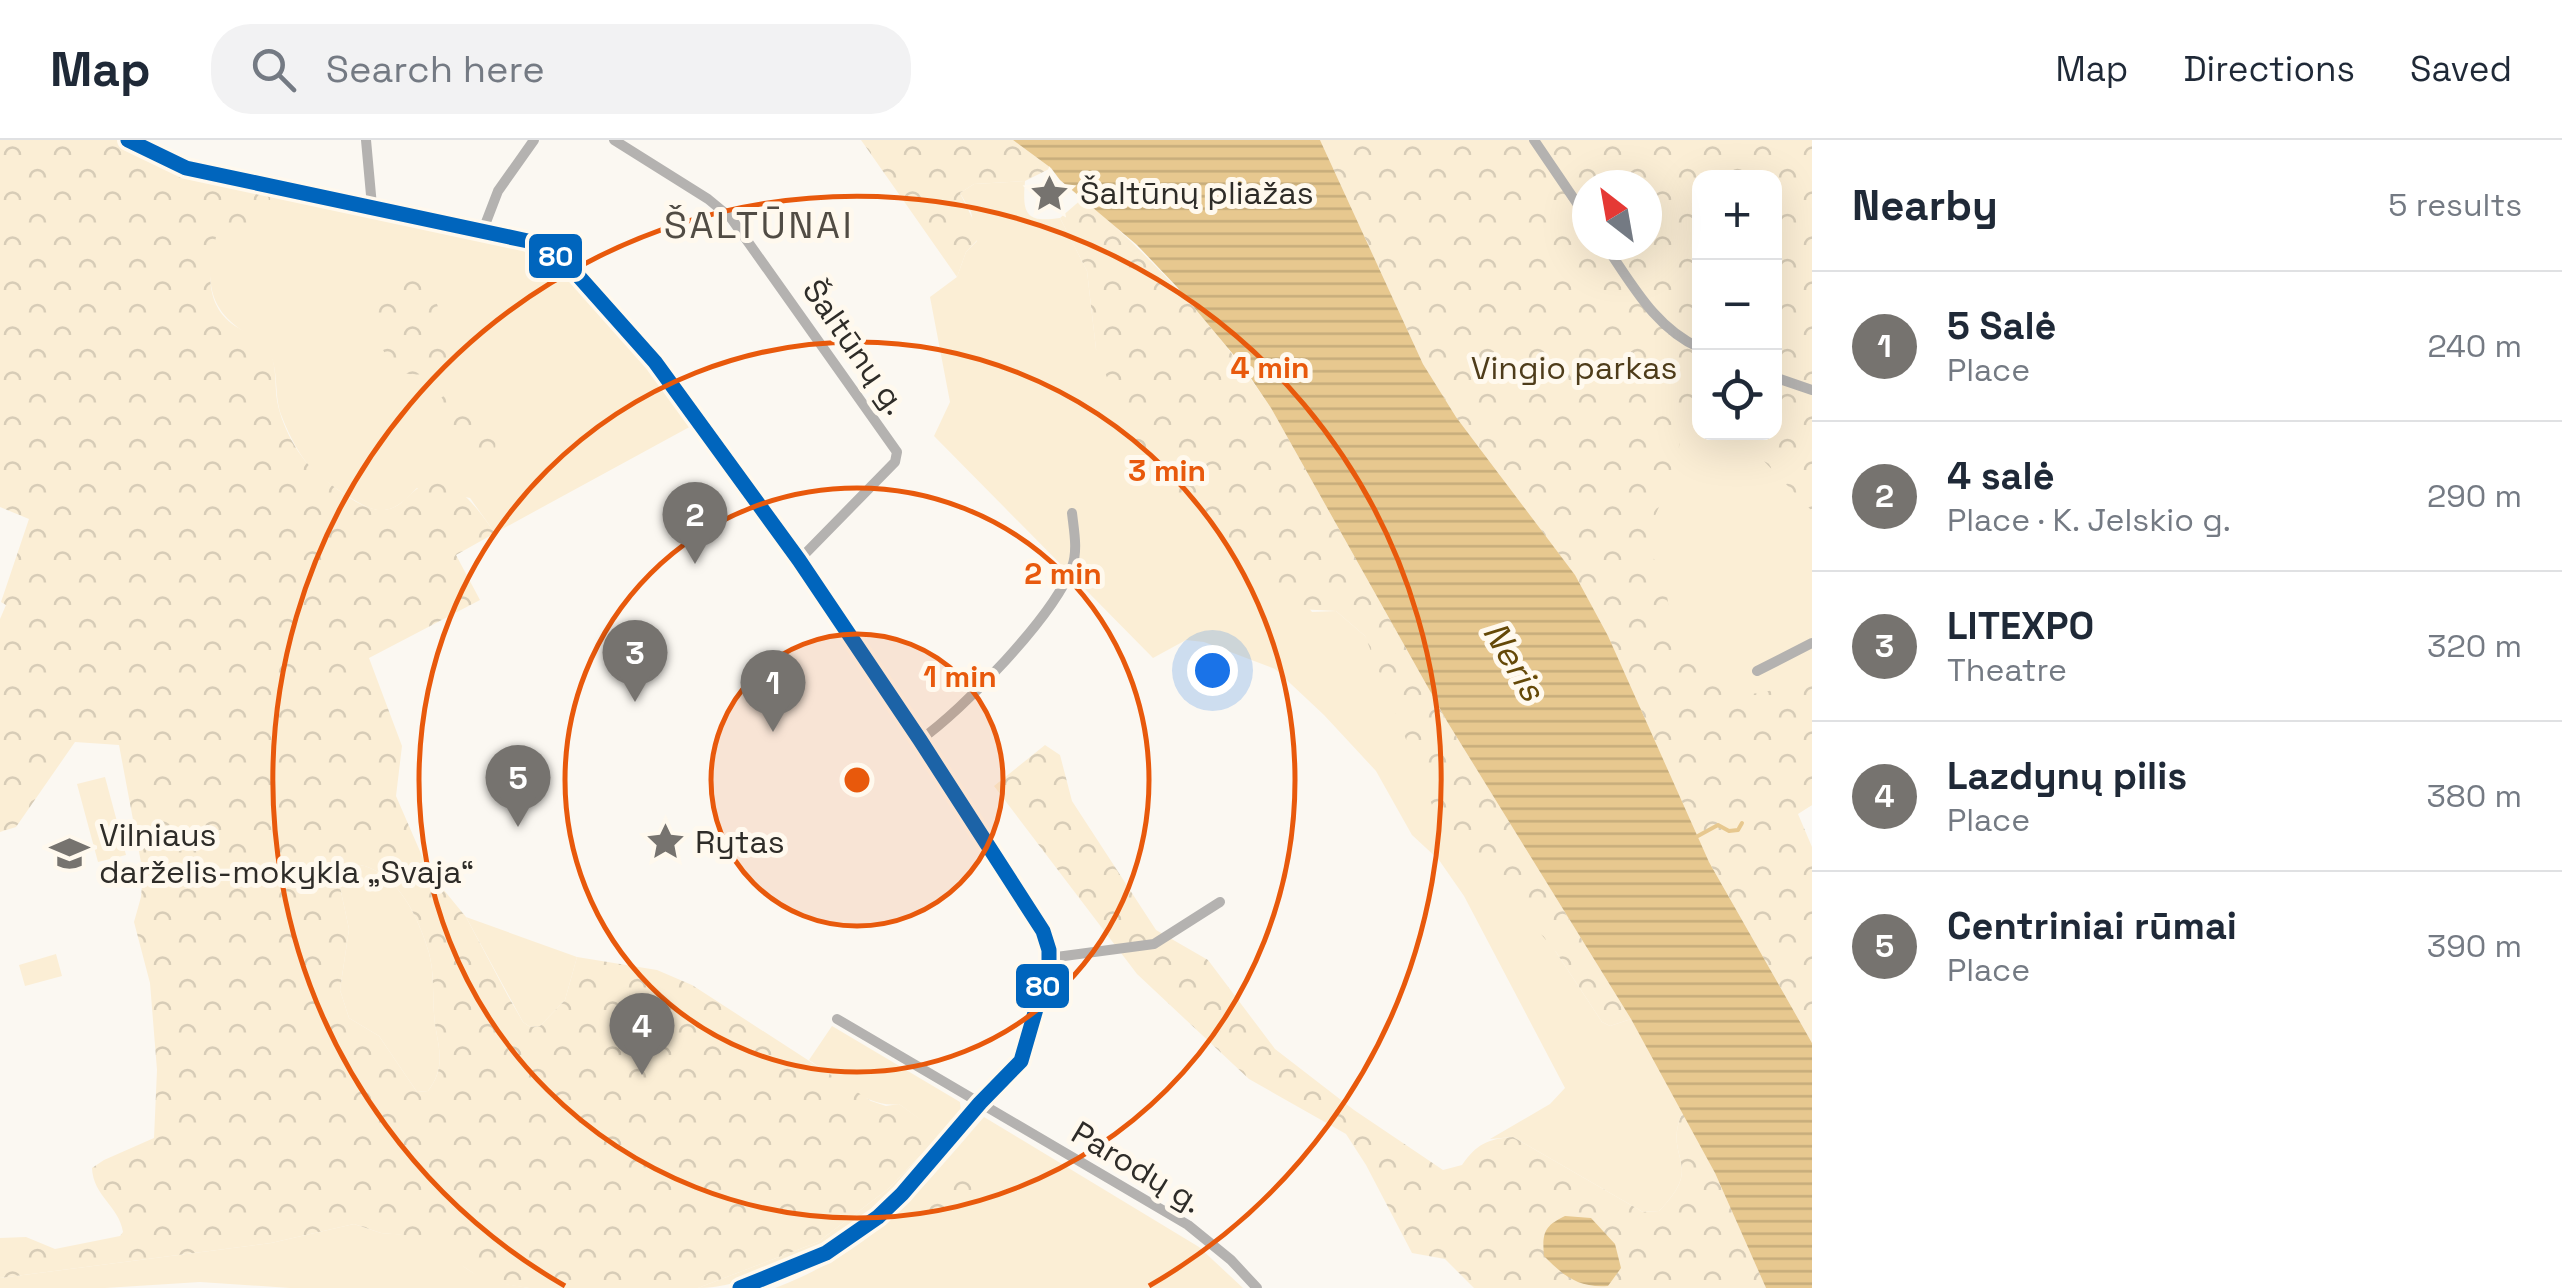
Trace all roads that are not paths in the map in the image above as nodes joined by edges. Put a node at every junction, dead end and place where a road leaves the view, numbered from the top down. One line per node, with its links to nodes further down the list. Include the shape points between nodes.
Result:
1 (128, 140): 7 (street, via 186,168)
2 (366, 140): 7 (street)
3 (534, 140): 8 (street, via 498,191)
4 (614, 140): 14 (street, Šaltūnų g., via 731,218 897,452 895,462)
5 (1534, 140): 6 (street)
6 (1572, 196)
7 (372, 206): 8 (street)
8 (483, 230): 14 (street, via 528,241 566,262 654,362)
9 (1616, 260): 10 (street, via 1658,319)
10 (1692, 345)
11 (1782, 380): 12 (street)
12 (1812, 390)
13 (1072, 514): 17 (street, via 1076,550 1055,597 973,694)
14 (798, 560): 17 (street)
15 (1812, 643): 16 (street)
16 (1758, 671)
17 (920, 740): 19 (street, via 1044,931)
18 (1220, 902): 19 (street, via 1154,944)
19 (1049, 958): 21 (street, via 1022,1061)
20 (837, 1019): 21 (street, Parodų g.)
21 (980, 1103): 22 (street, via 878,1217 826,1253); 23 (street, Parodų g., via 1188,1225)
22 (740, 1288)
23 (1258, 1288)

